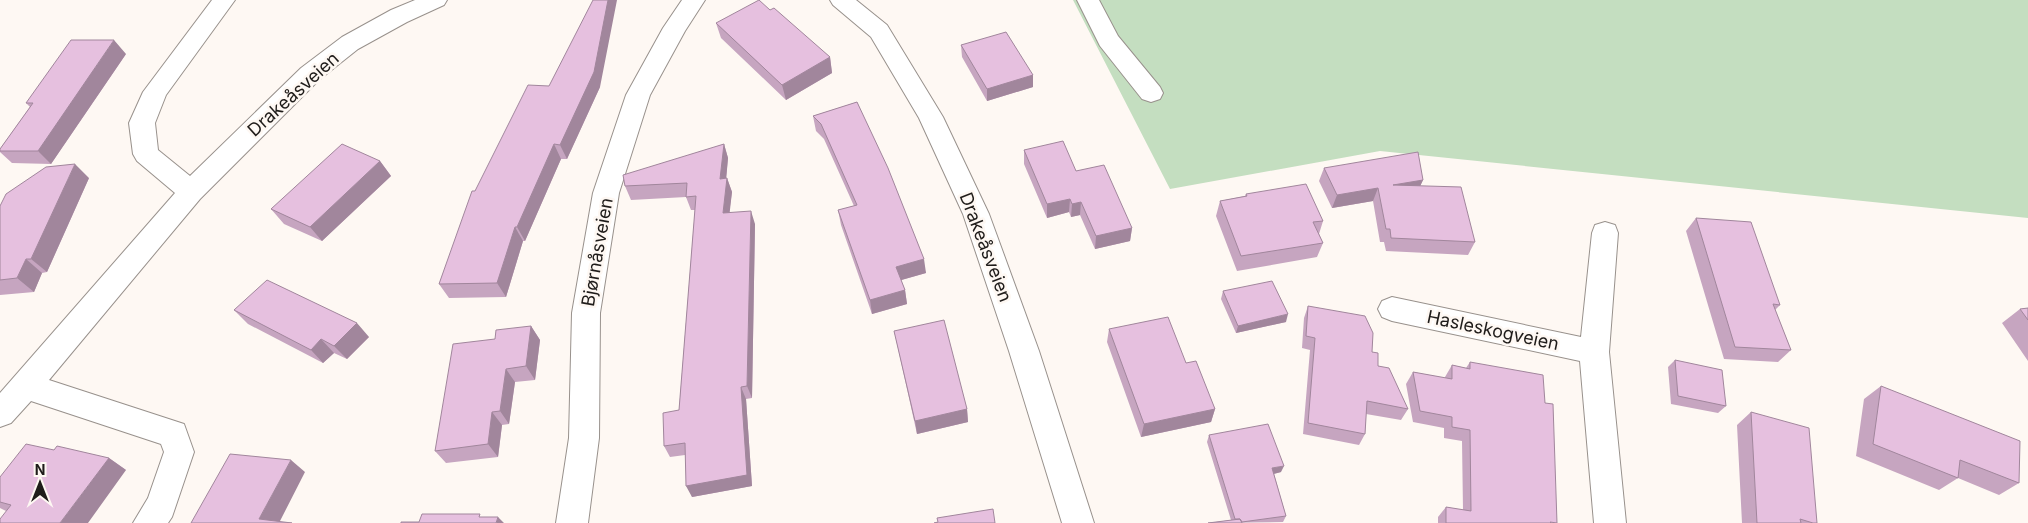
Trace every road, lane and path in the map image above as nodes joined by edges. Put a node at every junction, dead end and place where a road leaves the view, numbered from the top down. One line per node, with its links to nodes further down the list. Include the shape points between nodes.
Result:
1 (224, 0): 7 (street, via 155,92 142,122 146,154)
2 (436, 0): 7 (street, Drakeåsveien, via 350,43 310,74)
3 (694, 0): 14 (street, Bjørnåsveien, via 638,95 606,193 586,313 584,438)
4 (841, 0): 15 (street, Drakeåsveien, via 878,31 931,118 976,214 1024,350)
5 (1088, 0): 6 (street, via 1108,40)
6 (1151, 93)
7 (191, 192): 11 (street, Drakeåsveien)
8 (1605, 234): 10 (street)
9 (1392, 309): 10 (street, Hasleskogveien)
10 (1594, 352): 16 (street)
11 (26, 386): 12 (street, Drakeåsveien); 13 (street, via 173,434 179,452 161,506)
12 (0, 414)
13 (149, 523)
14 (572, 523)
15 (1078, 523)
16 (1610, 523)

